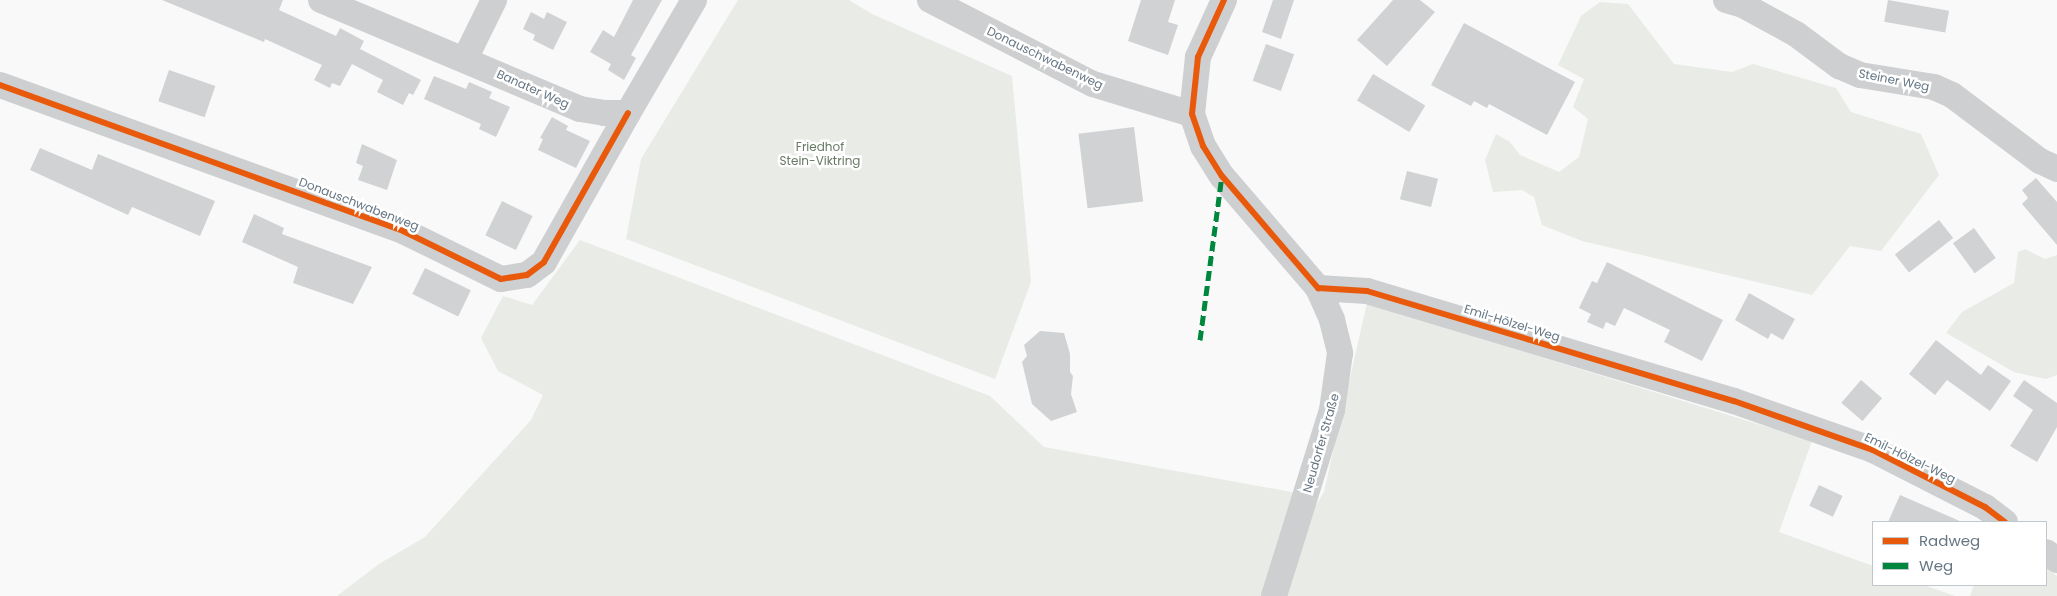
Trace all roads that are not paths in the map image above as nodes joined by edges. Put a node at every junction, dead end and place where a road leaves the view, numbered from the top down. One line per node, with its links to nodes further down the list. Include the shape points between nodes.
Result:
1 (321, 0): 7 (street, Banater Weg)
2 (494, 0): 7 (street)
3 (694, 0): 9 (street)
4 (930, 0): 10 (street, Donauschwabenweg, via 1093,84)
5 (1224, 0): 10 (street, via 1198,57)
6 (1726, 0): 11 (street, Steiner Weg, via 1796,34 1840,66 1860,75 1934,87 1952,95 2040,161)
7 (465, 59): 9 (street, Banater Weg, via 580,109)
8 (0, 85): 9 (street, Donauschwabenweg, via 403,232 501,279 527,275 544,262)
9 (628, 113)
10 (1192, 114): 12 (street, via 1203,146 1222,176)
11 (2057, 169)
12 (1318, 288): 13 (street, Emil-Hölzel-Weg, via 1367,291 1734,401 1873,450 1985,507); 14 (street, Neudorfer Straße, via 1332,320 1340,354 1337,388)
13 (2004, 521)
14 (1274, 596)

